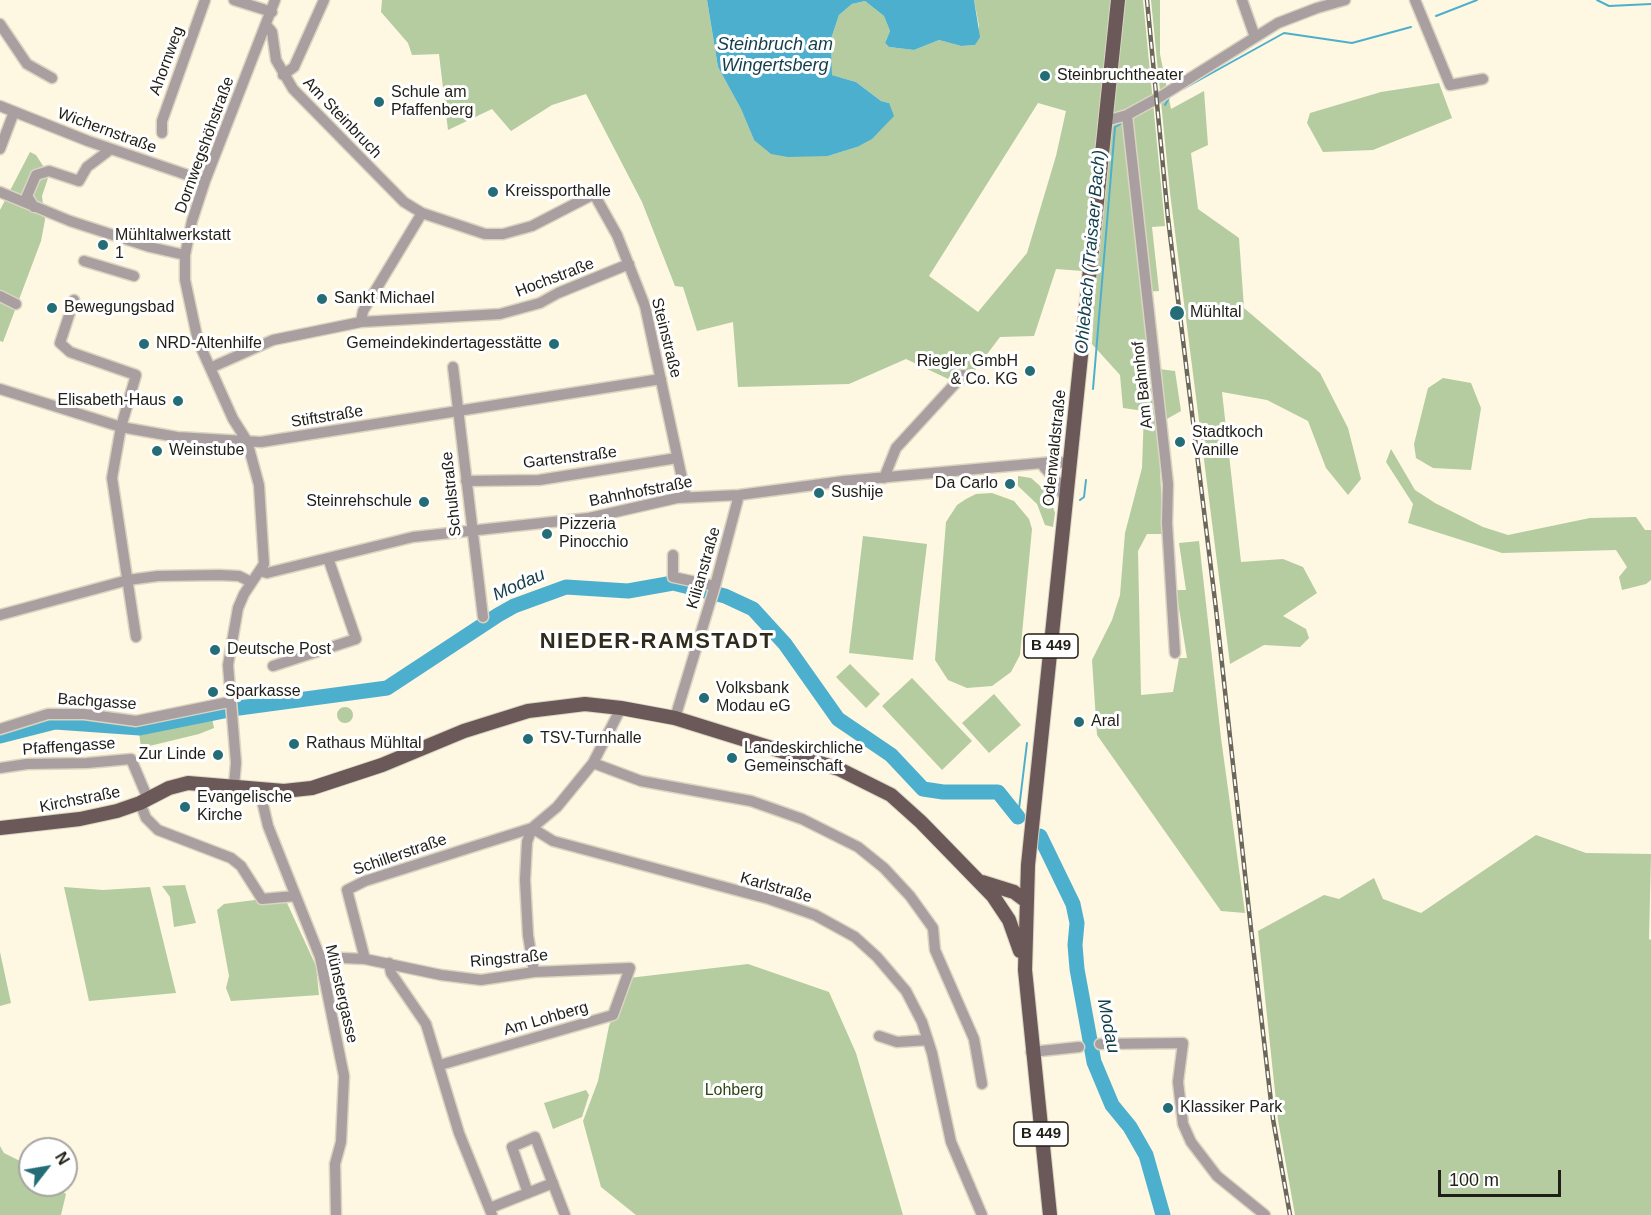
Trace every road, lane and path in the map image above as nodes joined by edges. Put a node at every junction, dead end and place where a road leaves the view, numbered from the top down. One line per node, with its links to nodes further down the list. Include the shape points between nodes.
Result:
1 (205, 0): 20 (street, Ahornweg, via 162,121)
2 (234, 0): 9 (street)
3 (275, 0): 9 (street, Dornwegshöhstraße)
4 (324, 0): 13 (street, via 294,67)
5 (1118, 0): 19 (main road, Odenwaldstraße / B 449)
6 (1242, 0): 12 (street)
7 (1345, 0): 12 (street, via 1288,19)
8 (1415, 0): 15 (street, via 1450,85)
9 (272, 12): 11 (street, Dornwegshöhstraße)
10 (0, 24): 14 (street, via 27,64)
11 (267, 26): 13 (street, Am Steinbruch); 23 (street, Dornwegshöhstraße)
12 (1255, 37): 18 (street)
13 (283, 75): 27 (street, Am Steinbruch, via 303,101 397,195)
14 (52, 78)
15 (1483, 79)
16 (0, 106): 17 (street, Wichernstraße)
17 (14, 112): 21 (street); 22 (street, Wichernstraße)
18 (1127, 115): 19 (street); 62 (street, Am Bahnhof, via 1168,484)
19 (1106, 120): 45 (main road, Odenwaldstraße / B 449)
20 (162, 133)
21 (0, 149)
22 (111, 149): 23 (street, Wichernstraße); 26 (street, via 87,166 79,181 49,171 36,175 27,196)
23 (205, 181): 28 (street, Dornwegshöhstraße)
24 (0, 192): 26 (street)
25 (594, 194): 27 (street, Am Steinbruch, via 532,226 502,234 485,234); 30 (street, Steinstraße)
26 (35, 207): 28 (street)
27 (422, 213): 35 (street, via 363,311)
28 (185, 255): 37 (street, Dornwegshöhstraße, via 190,311)
29 (84, 261): 31 (street)
30 (629, 264): 35 (street, Hochstraße, via 540,303 501,314); 39 (street, Steinstraße, via 645,306)
31 (134, 276)
32 (0, 296): 34 (street)
33 (74, 300): 42 (street, via 60,343 70,352 136,375)
34 (16, 304)
35 (361, 322): 37 (street, Hochstraße, via 273,340)
36 (453, 367): 41 (street, Schulstraße)
37 (210, 368): 43 (street, Dornwegshöhstraße)
38 (963, 375): 47 (street, via 896,448)
39 (661, 380): 41 (street, Stiftstraße); 44 (street, Steinstraße)
40 (0, 389): 42 (street, Stiftstraße)
41 (458, 413): 43 (street, Stiftstraße); 48 (street, Schulstraße)
42 (121, 427): 43 (street, Stiftstraße, via 206,440); 56 (street, via 112,478)
43 (247, 441): 55 (street, Dornwegshöhstraße, via 260,484 265,554)
44 (677, 458): 48 (street, Gartenstraße, via 539,480); 50 (street, Steinstraße)
45 (1069, 463): 46 (street, Bahnhofstraße); 51 (main road, Odenwaldstraße / B 449)
46 (1038, 465): 47 (street, Bahnhofstraße); 51 (street, via 1056,480)
47 (884, 478): 49 (street, Bahnhofstraße)
48 (466, 481): 52 (street, Schulstraße)
49 (738, 495): 50 (street, Bahnhofstraße); 58 (street, Kilianstraße)
50 (686, 497): 52 (street, Bahnhofstraße, via 589,518)
51 (1065, 499): 75 (main road, Odenwaldstraße / B 449)
52 (471, 529): 54 (street, Bahnhofstraße, via 413,537); 60 (street, Schulstraße)
53 (673, 555): 58 (street, via 673,577)
54 (328, 558): 55 (street, Bahnhofstraße, via 267,573); 63 (street, via 356,639)
55 (260, 571): 57 (street)
56 (128, 580): 57 (street, via 192,573 239,576); 59 (street); 61 (street)
57 (251, 582): 64 (street, via 234,626 228,665)
58 (715, 586): 66 (street, Kilianstraße)
59 (0, 615)
60 (483, 617)
61 (136, 637)
62 (1175, 653)
63 (273, 666)
64 (229, 702): 67 (street, Bachgasse, via 135,721 48,714); 70 (street, via 236,764)
65 (621, 708): 66 (main road, Kirchstraße); 68 (street); 71 (main road, Kirchstraße, via 585,704 528,711 312,788)
66 (675, 718): 76 (main road, Kirchstraße, via 839,769 875,785 909,810 977,879)
67 (0, 729)
68 (593, 763): 74 (street, via 557,807); 91 (street, via 641,781 751,801 802,819 858,847 884,868 933,928 935,950 974,1039)
69 (0, 768): 72 (street, Pfaffengasse, via 131,759)
70 (234, 785): 71 (main road, Kirchstraße); 72 (main road, Kirchstraße, via 177,784)
71 (259, 788): 77 (street, Münstergasse, via 268,826)
72 (144, 801): 73 (main road, Kirchstraße, via 80,819); 77 (street, via 146,818 158,830 236,862 262,899)
73 (0, 828)
74 (532, 828): 80 (street, Schillerstraße, via 364,881 347,890); 84 (street, via 527,842 525,880); 86 (street, Karlstraße, via 553,841 815,915 855,937 877,957 906,991)
75 (1028, 865): 76 (main road); 78 (main road, Odenwaldstraße / B 449)
76 (997, 893): 78 (main road, via 1014,892); 83 (main road)
77 (295, 896): 79 (street, Münstergasse)
78 (1026, 901): 83 (main road, B 449)
79 (320, 957): 80 (street, Ringstraße); 95 (street, Münstergasse, via 344,1076 341,1142 335,1164)
80 (365, 959): 81 (street, Ringstraße)
81 (389, 963): 84 (street, Ringstraße, via 481,980); 90 (street, via 391,973 426,1024)
82 (630, 968): 84 (street, Ringstraße); 90 (street, Am Lohberg, via 613,1015)
83 (1025, 970): 89 (main road, B 449)
84 (534, 972)
85 (879, 1036): 86 (street, via 897,1042)
86 (928, 1040): 97 (street, Karlstraße, via 951,1142)
87 (1100, 1044): 99 (street, via 1183,1043 1178,1082 1183,1124 1191,1142 1217,1176)
88 (1079, 1047): 89 (street)
89 (1031, 1052): 98 (main road, B 449)
90 (440, 1065): 94 (street, via 459,1133)
91 (982, 1084)
92 (553, 1183): 93 (street); 93 (street, via 535,1137 512,1147); 96 (street)
93 (528, 1193): 94 (street)
94 (491, 1212)
95 (336, 1215)
96 (565, 1215)
97 (982, 1215)
98 (1050, 1215)
99 (1265, 1215)

